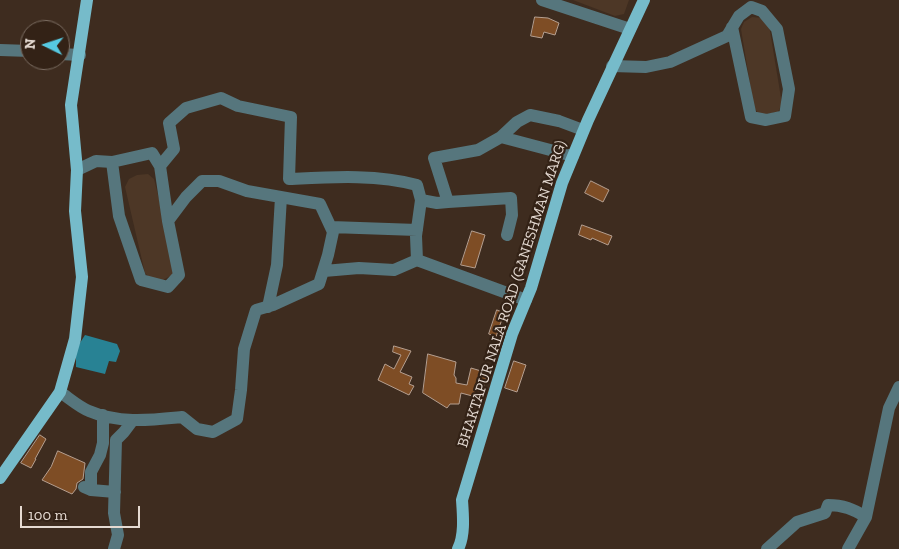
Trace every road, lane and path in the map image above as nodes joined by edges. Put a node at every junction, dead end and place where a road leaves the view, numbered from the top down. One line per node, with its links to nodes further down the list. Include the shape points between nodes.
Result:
1 (87, 0): 9 (main road)
2 (542, 0): 5 (street)
3 (644, 0): 5 (main road, BHAKTAPUR NALA ROAD (GANESHMAN MARG))
4 (732, 27): 4 (street, via 739,16 751,7 762,11 777,29 788,89 785,116 766,120 752,117); 10 (street, via 726,36 670,62 646,67)
5 (630, 29): 10 (main road, BHAKTAPUR NALA ROAD (GANESHMAN MARG))
6 (0, 50): 7 (street)
7 (20, 51)
8 (70, 54): 9 (street)
9 (80, 55): 16 (main road, via 71,105)
10 (612, 66): 11 (main road, BHAKTAPUR NALA ROAD (GANESHMAN MARG))
11 (583, 130): 12 (street, via 530,115); 13 (main road, BHAKTAPUR NALA ROAD (GANESHMAN MARG))
12 (501, 136): 13 (street); 19 (street, via 478,150 434,158)
13 (573, 156): 26 (main road, BHAKTAPUR NALA ROAD (GANESHMAN MARG))
14 (112, 162): 15 (street, via 152,153); 16 (street, via 96,160); 20 (street, via 119,216 141,280 168,287 180,275)
15 (160, 166): 18 (street, via 174,149 169,123 186,108 221,98 238,106 291,117 289,179 399,180 417,184); 20 (street)
16 (77, 170): 29 (main road, via 75,212 82,277 75,339)
17 (282, 197): 20 (street, via 247,191 219,181 202,181); 21 (street, via 320,204); 27 (street, via 277,265)
18 (421, 200): 19 (street); 22 (street)
19 (448, 202): 23 (street, via 511,198 512,215)
20 (168, 221)
21 (331, 227): 22 (street); 25 (street, via 333,232)
22 (417, 230): 24 (street)
23 (507, 235)
24 (417, 260): 25 (street, via 394,270); 26 (street)
25 (324, 270): 27 (street, via 319,284)
26 (526, 300): 36 (main road, BHAKTAPUR NALA ROAD (GANESHMAN MARG), via 509,344 462,500 463,522)
27 (268, 307): 31 (street, via 256,310 244,349 237,419 213,432 197,429 182,417)
28 (899, 387): 34 (street, via 890,408)
29 (60, 392): 30 (street, via 89,411); 32 (main road)
30 (103, 415): 31 (street); 33 (street, via 103,442 87,489)
31 (133, 420): 33 (street, via 116,440)
32 (0, 478)
33 (115, 492): 35 (street, via 118,535)
34 (866, 517): 37 (street, via 854,509 828,506 825,513 797,522); 38 (street)
35 (114, 549)
36 (458, 549)
37 (767, 549)
38 (848, 549)

